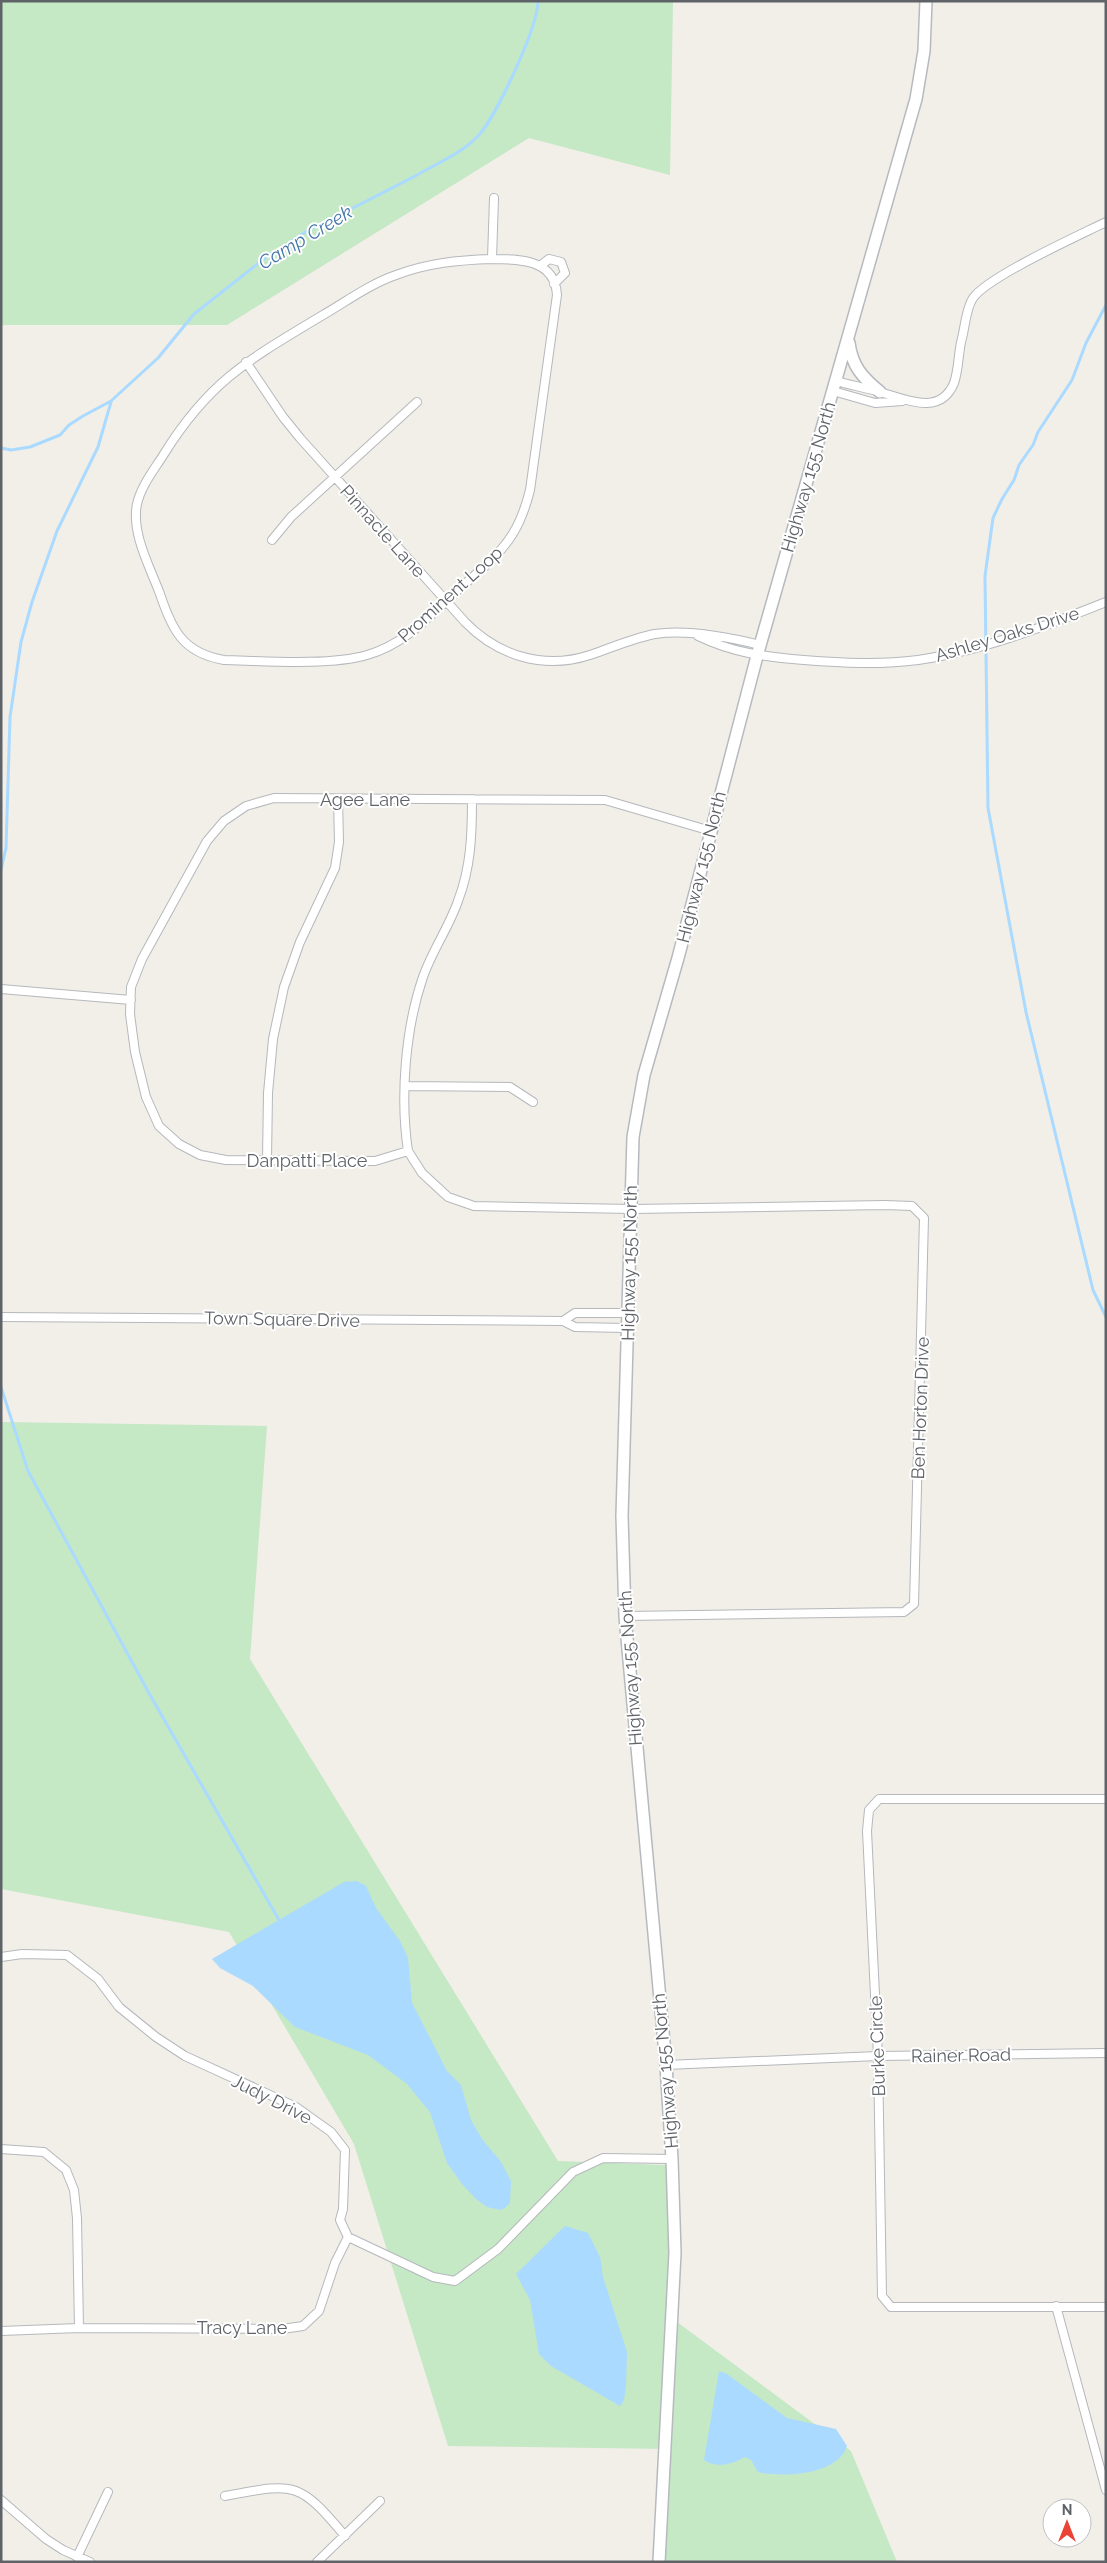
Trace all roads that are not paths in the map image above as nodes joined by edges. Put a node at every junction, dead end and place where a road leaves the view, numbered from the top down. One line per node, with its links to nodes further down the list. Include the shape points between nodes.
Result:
1 (926, 1): 7 (main road, Highway 155 North, via 924,51 916,99)
2 (494, 198): 4 (street)
3 (1106, 222): 11 (street, via 1019,267 973,298 959,349 954,383 936,402)
4 (492, 259): 5 (street, Prominent Loop, via 525,260); 8 (street, Prominent Loop, via 440,262 394,276)
5 (540, 266): 6 (street); 6 (street, Prominent Loop, via 549,259 561,262 565,273)
6 (554, 284): 15 (street, Prominent Loop, via 557,300 527,502 517,526 501,550)
7 (848, 338): 9 (main road, Highway 155 North); 10 (main road, via 855,366 861,376)
8 (246, 362): 13 (street, Pinnacle Lane, via 288,424); 15 (street, Prominent Loop, via 220,383 188,417 146,482 137,505 140,538 169,620 180,638 200,654 224,660 349,660 398,642)
9 (834, 386): 10 (street); 11 (street, via 874,403); 18 (main road, Highway 155 North)
10 (880, 392): 11 (street)
11 (907, 401)
12 (418, 402): 13 (street)
13 (335, 477): 14 (street, via 291,517); 15 (street, Pinnacle Lane)
14 (272, 540)
15 (446, 601): 17 (street, Pinnacle Lane, via 486,641 510,654 538,661 560,662 580,658 653,634)
16 (1106, 602): 18 (street, Ashley Oaks Drive, via 993,642 917,660 870,663)
17 (694, 635): 18 (street, Pinnacle Lane, via 723,648); 18 (street, Pinnacle Lane, via 726,636)
18 (758, 651): 21 (main road, Highway 155 North)
19 (338, 799): 20 (street, Agee Lane); 23 (street, Agee Lane, via 274,798 246,806 224,821 207,841 142,959 131,987); 27 (street, via 339,842 335,868 300,942 284,987 273,1040)
20 (472, 800): 21 (street, Agee Lane, via 605,800); 24 (street, via 468,869 458,901 423,977 410,1023)
21 (710, 831): 28 (main road, Highway 155 North, via 639,1095 631,1158)
22 (1, 988): 23 (street)
23 (131, 1000): 27 (street, Danpatti Place, via 135,1052 146,1097 159,1126 179,1144 200,1155 226,1160)
24 (406, 1086): 25 (street, via 510,1087); 26 (street, via 404,1125)
25 (533, 1102)
26 (408, 1151): 27 (street, Danpatti Place, via 375,1161); 28 (street, via 422,1173 448,1197 474,1206)
27 (267, 1160)
28 (632, 1209): 29 (main road, Highway 155 North); 33 (street, Ben Horton Drive, via 912,1206 924,1218 925,1240 914,1604 904,1612)
29 (627, 1313): 31 (street, Town Square Drive, via 575,1313); 32 (main road, Highway 155 North)
30 (1, 1317): 31 (street, Town Square Drive)
31 (563, 1321): 32 (street, Town Square Drive, via 575,1327)
32 (627, 1328): 33 (main road, Highway 155 North, via 622,1516)
33 (625, 1616): 38 (main road, Highway 155 North)
34 (1106, 1799): 37 (street, Burke Circle, via 879,1799 868,1810)
35 (1, 1957): 41 (street, Judy Drive, via 67,1955 98,1979 119,2007 156,2038 185,2056 296,2107 331,2132 345,2150 340,2220)
36 (1106, 2053): 37 (street, Rainer Road)
37 (878, 2056): 38 (street, Rainer Road); 42 (street, Burke Circle, via 882,2296 891,2307)
38 (666, 2065): 40 (main road, Highway 155 North)
39 (1, 2149): 44 (street, via 44,2152 66,2170 74,2190 77,2218)
40 (672, 2159): 41 (street, via 603,2158 573,2172 498,2249 455,2281 433,2277); 55 (main road, Highway 155 North, via 675,2253)
41 (348, 2237): 44 (street, Tracy Lane, via 335,2263 319,2311 303,2326)
42 (1056, 2306): 43 (street, Burke Circle); 46 (street)
43 (1106, 2307)
44 (79, 2328): 45 (street, Tracy Lane)
45 (1, 2330)
46 (1106, 2490)
47 (108, 2492): 52 (street)
48 (225, 2496): 51 (street, via 288,2487 309,2496)
49 (1, 2500): 52 (street, via 46,2539)
50 (380, 2501): 51 (street)
51 (345, 2536): 54 (street)
52 (77, 2557): 53 (street)
53 (90, 2562)
54 (317, 2562)
55 (659, 2562)

